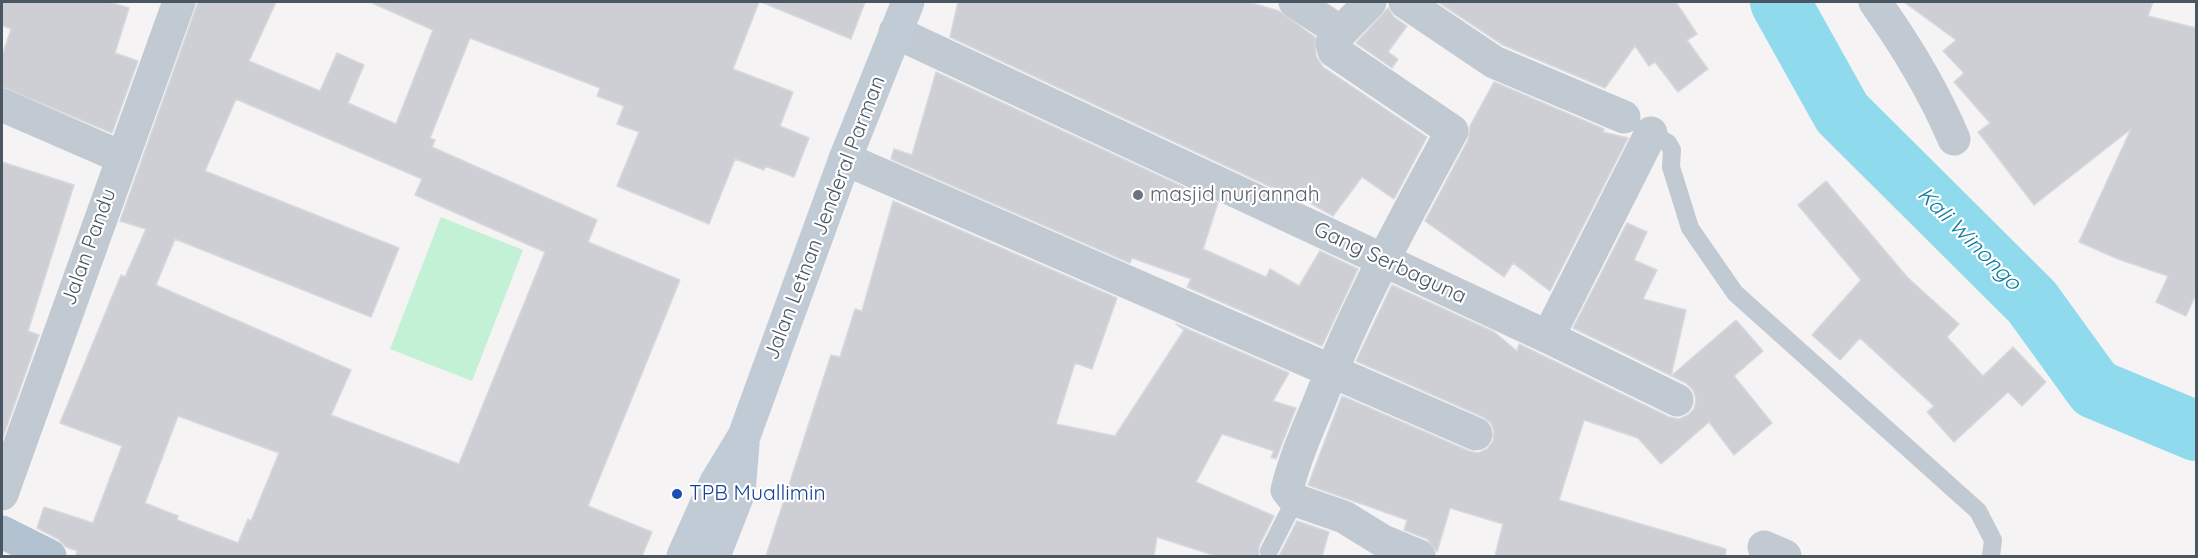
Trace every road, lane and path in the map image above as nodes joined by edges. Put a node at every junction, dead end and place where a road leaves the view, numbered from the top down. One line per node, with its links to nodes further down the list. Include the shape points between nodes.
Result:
1 (179, 2): 12 (street, Jalan Pandu)
2 (908, 2): 7 (street, Jalan Letnan Jenderal Parman)
3 (1294, 2): 8 (street)
4 (1370, 2): 8 (street)
5 (1405, 2): 10 (street, via 1494,62)
6 (1875, 2): 11 (street, via 1901,39)
7 (895, 33): 13 (street, Jalan Letnan Jenderal Parman); 14 (street, Gang Serbaguna)
8 (1341, 33): 14 (street, via 1332,43 1334,51 1452,131)
9 (2, 105): 12 (street)
10 (1649, 132): 15 (street); 28 (lane, via 1672,150 1671,167 1690,228 1735,292 1978,511 1993,540)
11 (1954, 139)
12 (121, 157): 20 (street, Jalan Pandu)
13 (844, 159): 16 (street); 19 (street, Jalan Letnan Jenderal Parman)
14 (1382, 259): 15 (street, Gang Serbaguna); 16 (street)
15 (1548, 337): 17 (street, Gang Serbaguna)
16 (1331, 370): 18 (street); 21 (street, via 1293,465 1287,490)
17 (1677, 400)
18 (1476, 434)
19 (744, 436): 25 (street, Jalan Letnan Jenderal Parman, via 716,482); 26 (street, Jalan Letnan Jenderal Parman, via 739,492)
20 (2, 494)
21 (1295, 500): 23 (lane); 27 (street, via 1344,517 1383,541)
22 (2, 532): 24 (main road)
23 (1269, 551)
24 (50, 556)
25 (683, 556)
26 (714, 556)
27 (1419, 556)
28 (1991, 556)

